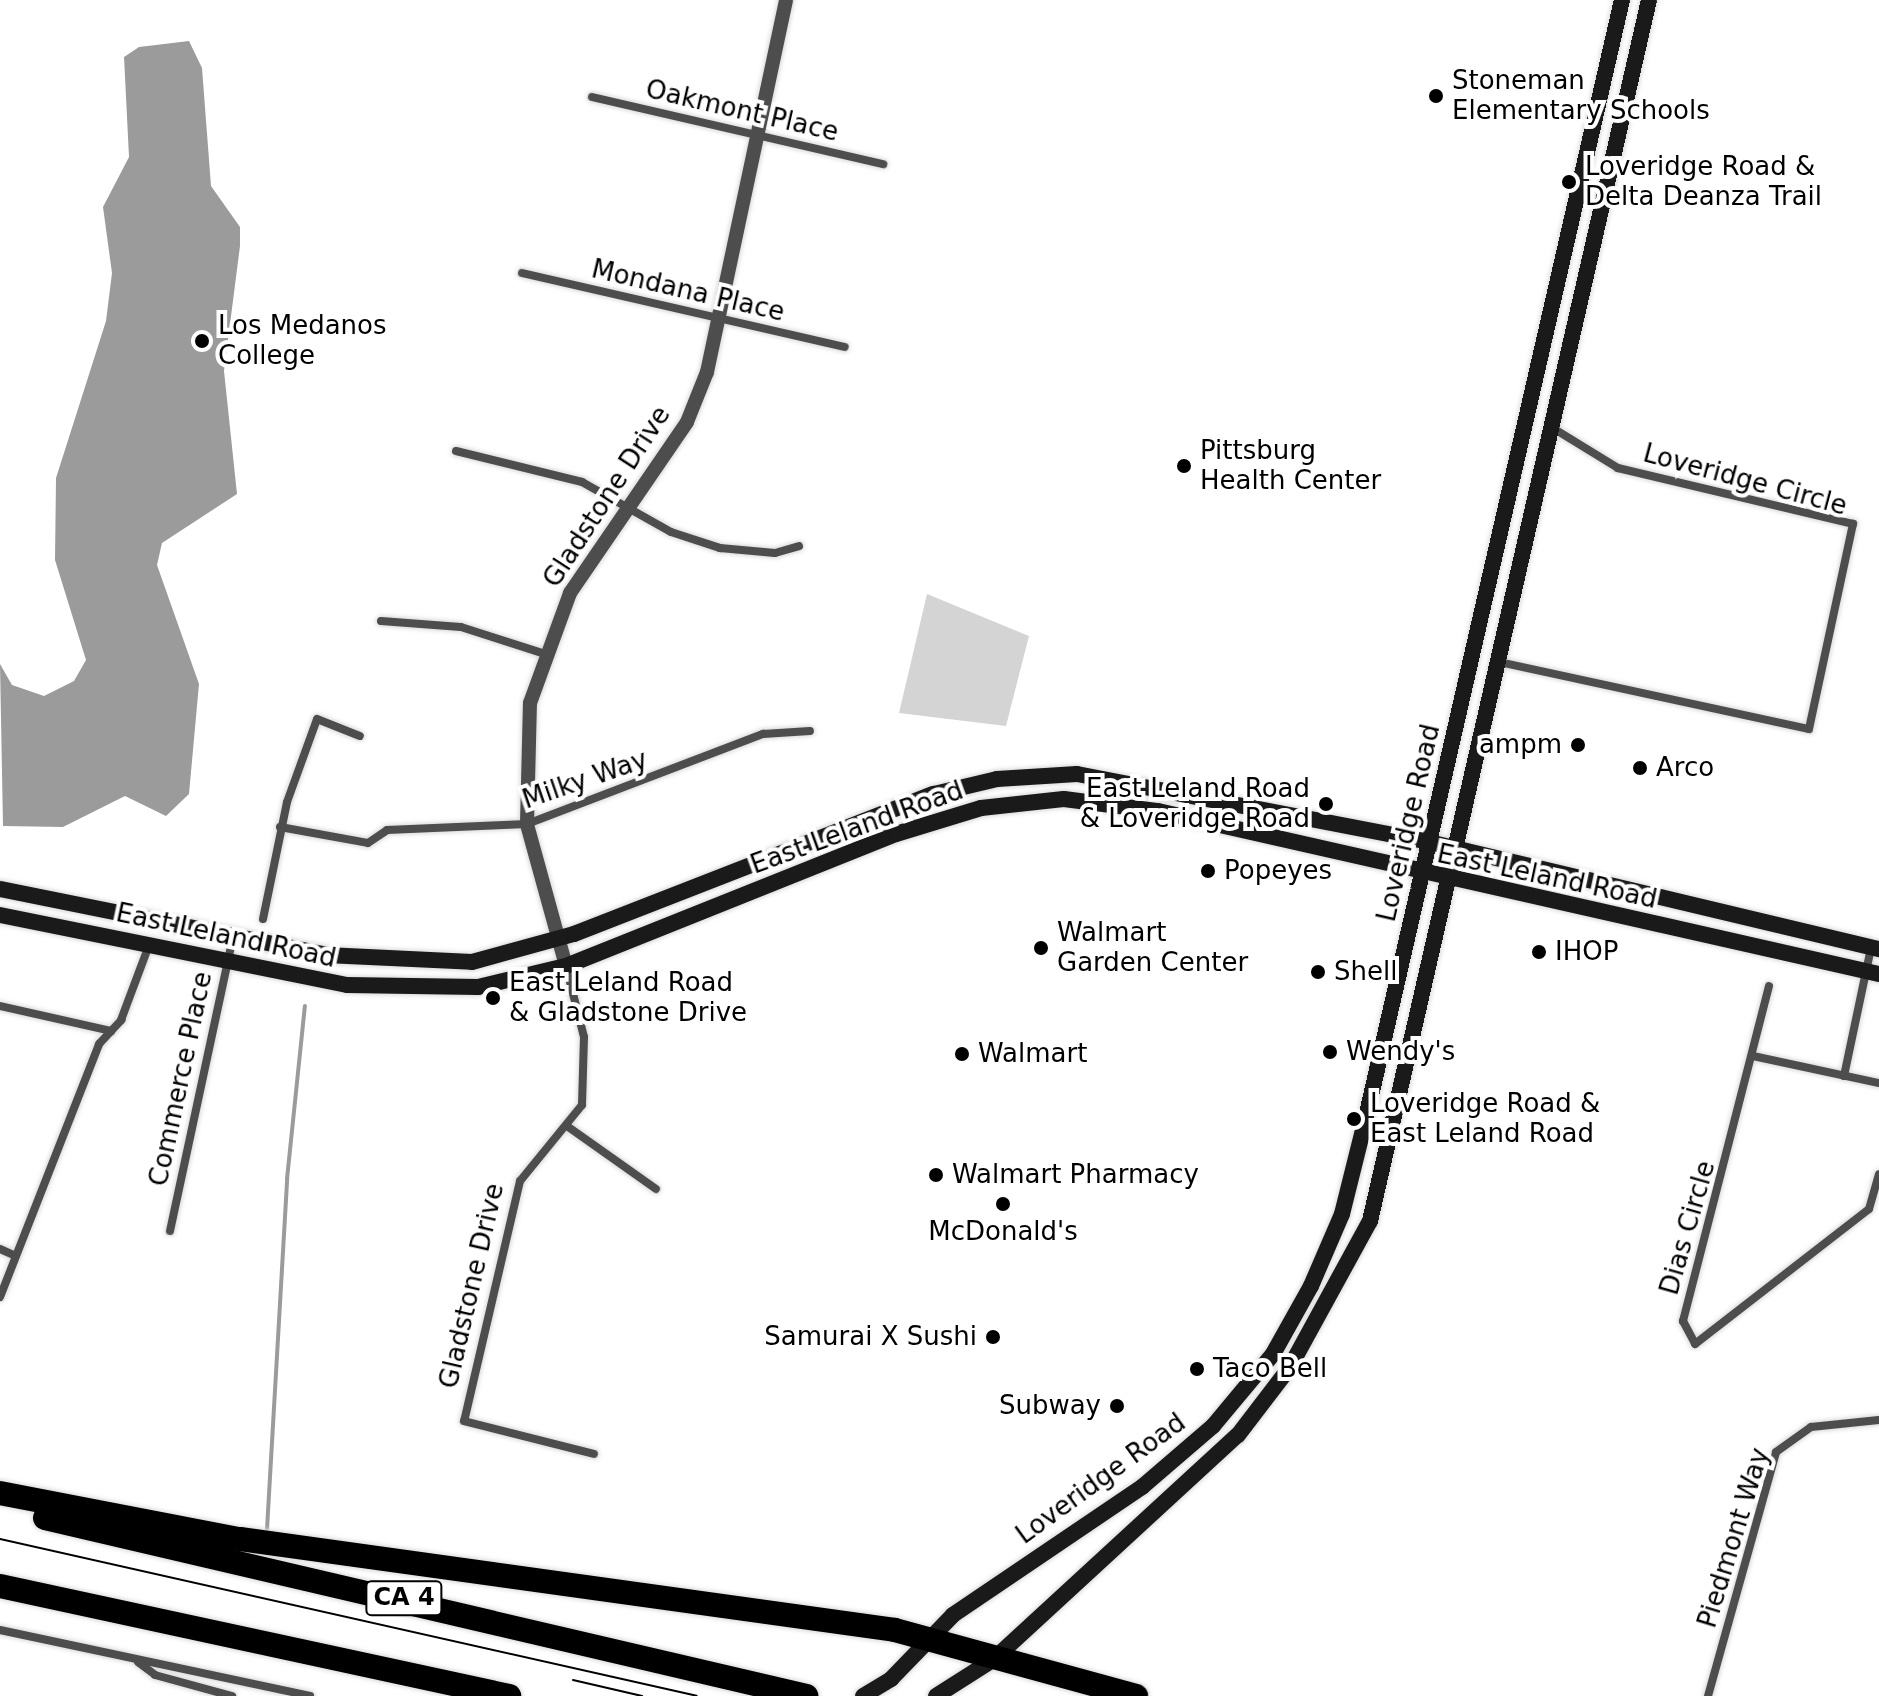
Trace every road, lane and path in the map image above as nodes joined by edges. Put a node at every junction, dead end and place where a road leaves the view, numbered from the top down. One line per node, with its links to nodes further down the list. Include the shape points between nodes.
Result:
1 (786, 0): 5 (street, Gladstone Drive)
2 (1622, 0): 7 (main road, Loveridge Road)
3 (1649, 0): 8 (main road, Loveridge Road)
4 (592, 97): 5 (street, Oakmont Place)
5 (762, 136): 6 (street, Oakmont Place); 10 (street, Gladstone Drive)
6 (883, 164)
7 (1570, 230): 8 (main road); 23 (main road, Loveridge Road)
8 (1594, 246): 12 (main road, Loveridge Road)
9 (522, 273): 10 (street, Mondana Place)
10 (718, 321): 11 (street, Mondana Place); 14 (street, Gladstone Drive, via 687,422)
11 (845, 347)
12 (1550, 426): 18 (main road, Loveridge Road); 18 (street, Loveridge Circle, via 1618,468 1853,524 1809,729)
13 (456, 451): 14 (street, via 582,482)
14 (629, 507): 15 (street, via 720,548 775,553); 17 (street, Gladstone Drive, via 570,593)
15 (799, 546)
16 (381, 621): 17 (street, via 461,627)
17 (545, 654): 21 (street, Gladstone Drive, via 530,703)
18 (1499, 662): 24 (main road, Loveridge Road)
19 (810, 731): 21 (street, Milky Way, via 763,734)
20 (360, 736): 22 (street, via 317,719)
21 (527, 824): 22 (street, Milky Way, via 387,830 368,843); 31 (street, Gladstone Drive)
22 (280, 827): 29 (street)
23 (1429, 842): 24 (main road, East Leland Road); 25 (main road, Loveridge Road); 31 (main road, East Leland Road, via 1121,778 1028,775 934,794)
24 (1457, 848): 26 (main road, Loveridge Road); 33 (main road, East Leland Road)
25 (1423, 875): 26 (main road, East Leland Road); 35 (main road, East Leland Road, via 1135,806 1024,801 896,834); 56 (main road, Loveridge Road, via 1342,1214 1273,1354 1213,1426 1151,1479 953,1615)
26 (1451, 880): 36 (main road, East Leland Road); 57 (main road, Loveridge Road, via 1383,1175 1337,1288 1238,1435)
27 (0, 889): 30 (main road, East Leland Road)
28 (0, 915): 32 (main road, East Leland Road)
29 (263, 919)
30 (233, 936): 31 (main road, East Leland Road, via 376,962 431,963 484,959); 34 (street, Commerce Place)
31 (557, 940): 35 (street, Gladstone Drive)
32 (149, 945): 34 (main road, East Leland Road); 39 (street)
33 (1875, 948): 36 (street)
34 (226, 963): 35 (main road, East Leland Road, via 347,985 431,990); 46 (street, Commerce Place)
35 (566, 966): 43 (street, Gladstone Drive, via 587,1072 582,1105)
36 (1872, 973): 41 (street)
37 (1769, 986): 40 (street, Dias Circle)
38 (0, 1006): 39 (street)
39 (111, 1031): 48 (street, via 99,1044)
40 (1753, 1056): 41 (street); 44 (street, Dias Circle, via 1683,1321 1695,1344 1869,1209)
41 (1844, 1076): 42 (street)
42 (1879, 1083)
43 (567, 1126): 45 (street); 51 (street, Gladstone Drive, via 520,1181 464,1421)
44 (1879, 1174)
45 (656, 1189)
46 (170, 1231)
47 (0, 1249): 48 (street)
48 (16, 1256): 49 (street)
49 (0, 1297)
50 (1879, 1420): 68 (street, Piedmont Way, via 1811,1427 1776,1452)
51 (594, 1454)
52 (0, 1493): 56 (highway, via 240,1539 895,1630)
53 (0, 1508): 64 (highway, CA 4)
54 (0, 1586): 59 (highway)
55 (0, 1630): 58 (street)
56 (926, 1642): 57 (highway); 65 (main road, Loveridge Road, via 891,1679)
57 (994, 1659): 66 (main road, Loveridge Road); 67 (highway)
58 (137, 1662): 60 (street, via 155,1675); 61 (street, via 159,1660)
59 (414, 1674): 62 (highway); 63 (highway)
60 (232, 1696)
61 (310, 1696)
62 (440, 1696)
63 (509, 1696)
64 (806, 1696)
65 (863, 1696)
66 (937, 1696)
67 (1136, 1696)
68 (1708, 1696)

